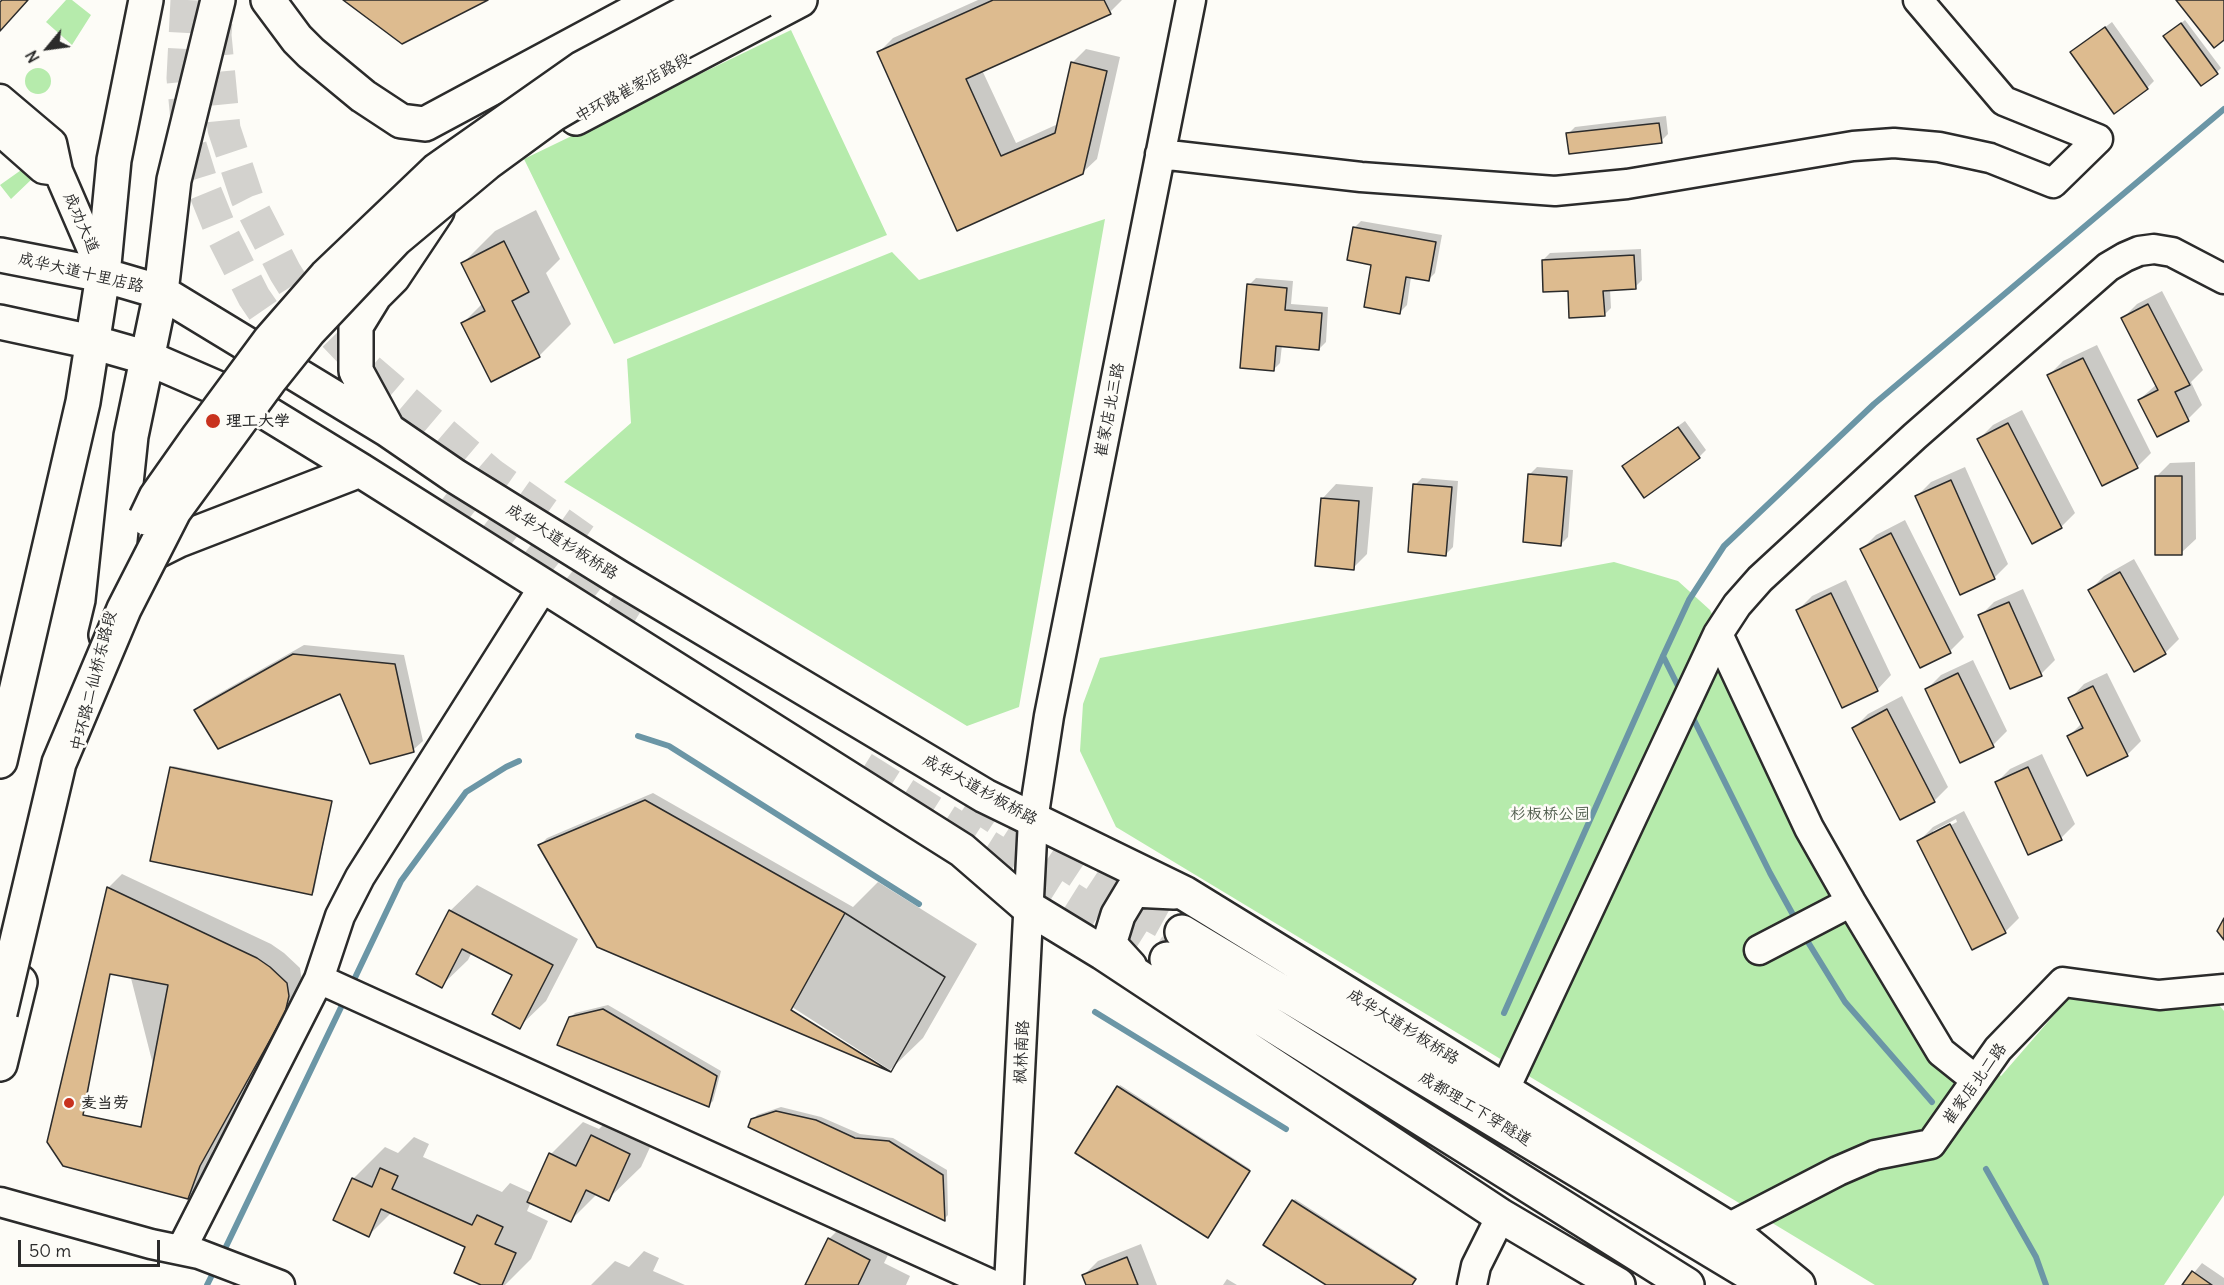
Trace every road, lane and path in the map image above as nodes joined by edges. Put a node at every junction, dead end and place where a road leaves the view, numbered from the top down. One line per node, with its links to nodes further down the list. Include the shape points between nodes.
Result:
1 (146, 0): 15 (main road, via 114,160)
2 (218, 0): 17 (main road, 中环路二仙桥东路段, via 174,180)
3 (268, 0): 4 (main road, via 297,39 363,96 401,121 425,124)
4 (656, 0)
5 (710, 0): 31 (main road, bridge, via 582,68 437,170 326,276 270,340 156,497 96,617 56,714 13,854)
6 (763, 0): 36 (main road, bridge, via 554,114 487,163 396,239 309,331 269,381 174,511 114,631 58,763)
7 (800, 0): 21 (main road, 中环路崔家店路段, via 505,155 434,213 356,326 356,371)
8 (1191, 0): 12 (street, 崔家店北三路)
9 (1918, 0): 12 (street, via 2004,101 2098,140 2053,183 1990,158 1894,143 1627,184 1556,191 1361,177)
10 (0, 99): 13 (street, 成功大道, via 52,143)
11 (0, 131): 13 (street, via 43,169)
12 (1160, 154): 27 (street, 崔家店北三路, via 1051,705)
13 (58, 171): 15 (street, 成功大道)
14 (0, 255): 15 (main road, 成华大道十里店路)
15 (103, 275): 17 (main road, 成华大道十里店路); 19 (main road)
16 (2224, 279): 25 (street, via 2172,252 2154,249 2124,256 2108,267 1915,436 1768,572 1737,605)
17 (161, 292): 20 (main road, 中环路二仙桥东路段); 21 (main road, 成华大道杉板桥路)
18 (0, 322): 19 (main road)
19 (92, 342): 20 (main road); 26 (main road, via 81,410)
20 (148, 358): 22 (main road, via 249,402); 24 (main road, 中环路二仙桥东路段, via 131,436)
21 (388, 430): 27 (main road, 成华大道杉板桥路, via 618,577 985,796)
22 (360, 470): 23 (main road); 24 (main road, via 179,540 141,559)
23 (544, 586): 30 (main road, via 962,850); 34 (street, via 360,877 340,916)
24 (113, 606): 37 (main road, 中环路二仙桥东路段)
25 (1718, 634): 29 (street, via 1809,828); 39 (street)
26 (0, 761)
27 (1033, 820): 28 (main road, 成华大道杉板桥路); 30 (street, 枫林南路)
28 (1184, 893): 33 (main road, via 1133,890 1118,915 1109,944); 39 (main road, 成华大道杉板桥路)
29 (1841, 907): 32 (street); 38 (street, via 1941,1052)
30 (1029, 908): 33 (main road); 46 (street, 枫林南路)
31 (0, 912)
32 (1759, 950)
33 (1137, 975): 41 (main road)
34 (328, 983): 43 (street); 45 (street)
35 (2223, 987): 38 (street, 崔家店北二路, via 2159,995 2063,982 1998,1049)
36 (0, 1013)
37 (0, 1064)
38 (1976, 1080): 42 (street, 崔家店北二路, via 1931,1144 1875,1155)
39 (1503, 1089): 42 (main road, 成华大道杉板桥路)
40 (0, 1202): 43 (street)
41 (1501, 1216): 47 (street, via 1476,1266); 48 (main road)
42 (1728, 1228): 51 (main road, 成华大道杉板桥路)
43 (190, 1252): 44 (street)
44 (280, 1285)
45 (993, 1285)
46 (1009, 1285)
47 (1472, 1285)
48 (1618, 1285)
49 (1687, 1285): 50 (main road, 成都理工下穿隧道, via 1174,946)
50 (1768, 1285)
51 (1798, 1285)

